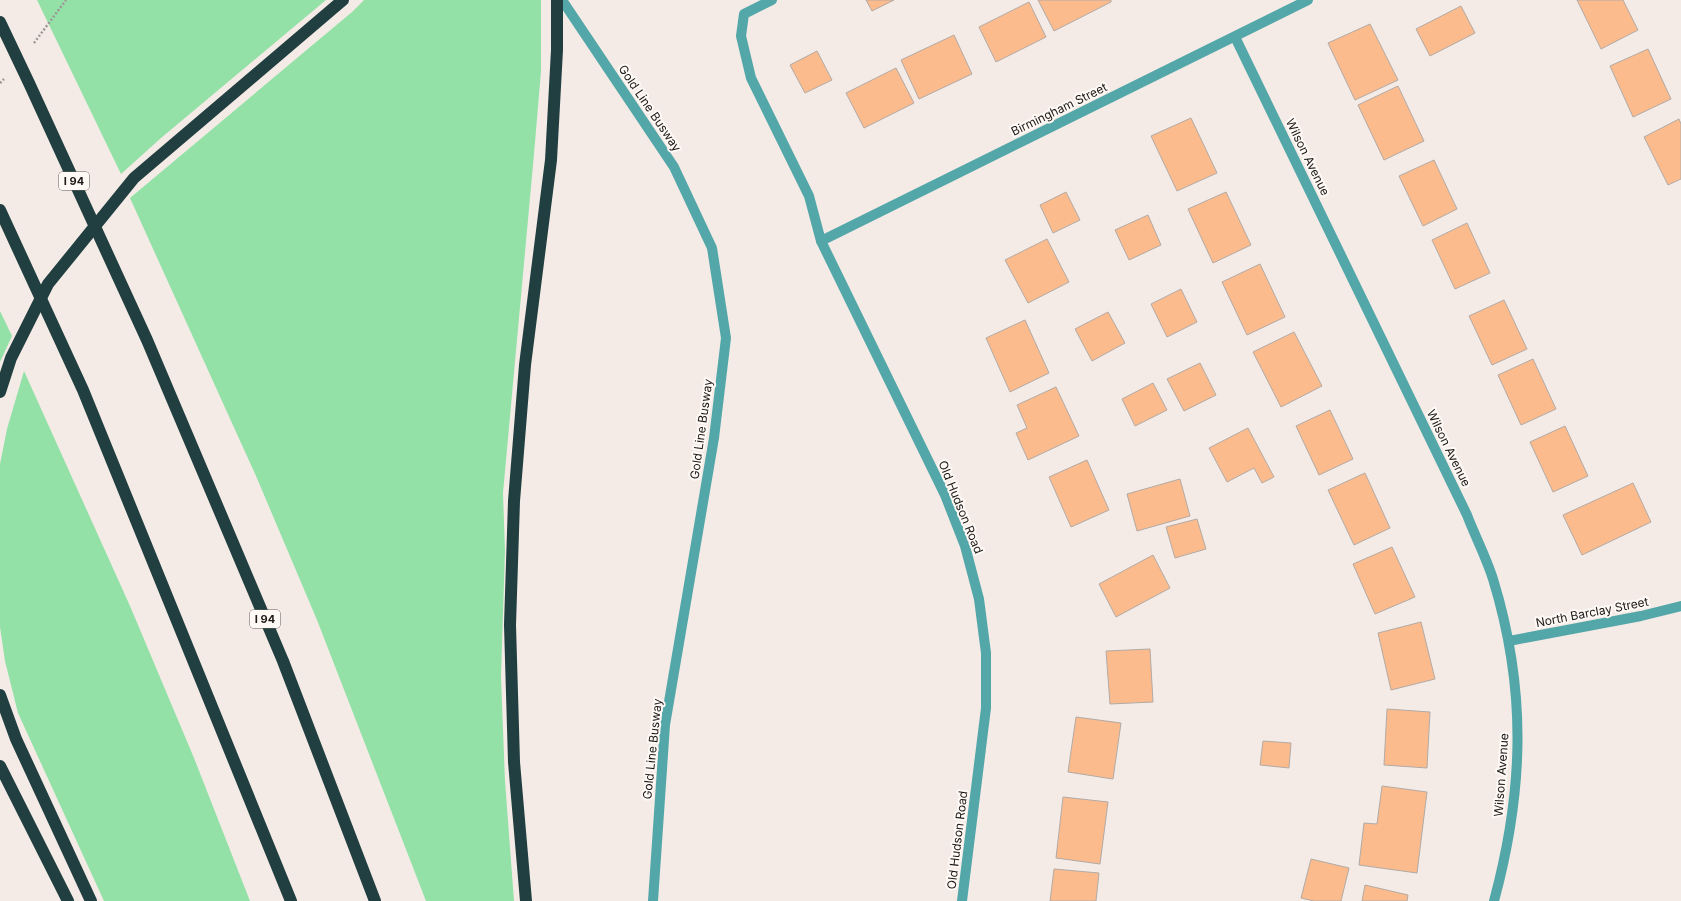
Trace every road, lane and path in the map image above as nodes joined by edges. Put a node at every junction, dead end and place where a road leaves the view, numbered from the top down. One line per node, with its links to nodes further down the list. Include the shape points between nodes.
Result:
1 (343, 0): 10 (highway, via 134,178 48,284 11,358)
2 (557, 0): 19 (highway, via 551,160 525,365 514,502 510,625 514,762)
3 (562, 0): 20 (street, Gold Line Busway, via 674,167 712,248 726,338 714,438 666,725)
4 (772, 0): 9 (street, Old Hudson Road, via 744,14 741,36 751,78 809,196)
5 (1308, 0): 7 (street, Birmingham Street)
6 (0, 22): 18 (highway, I 94, via 147,340 283,661)
7 (1235, 37): 9 (street, Birmingham Street); 12 (street, Wilson Avenue, via 1467,515 1492,579)
8 (0, 210): 17 (highway, via 83,390)
9 (821, 241): 21 (street, Old Hudson Road, via 944,495 965,546 979,599 986,653 986,708)
10 (0, 392)
11 (1681, 606): 12 (street, North Barclay Street)
12 (1509, 641): 22 (street, Wilson Avenue, via 1516,696 1518,751 1514,805)
13 (0, 694): 16 (highway, via 16,739)
14 (0, 766): 15 (highway)
15 (68, 901)
16 (91, 901)
17 (291, 901)
18 (375, 901)
19 (526, 901)
20 (653, 901)
21 (962, 901)
22 (1494, 901)

